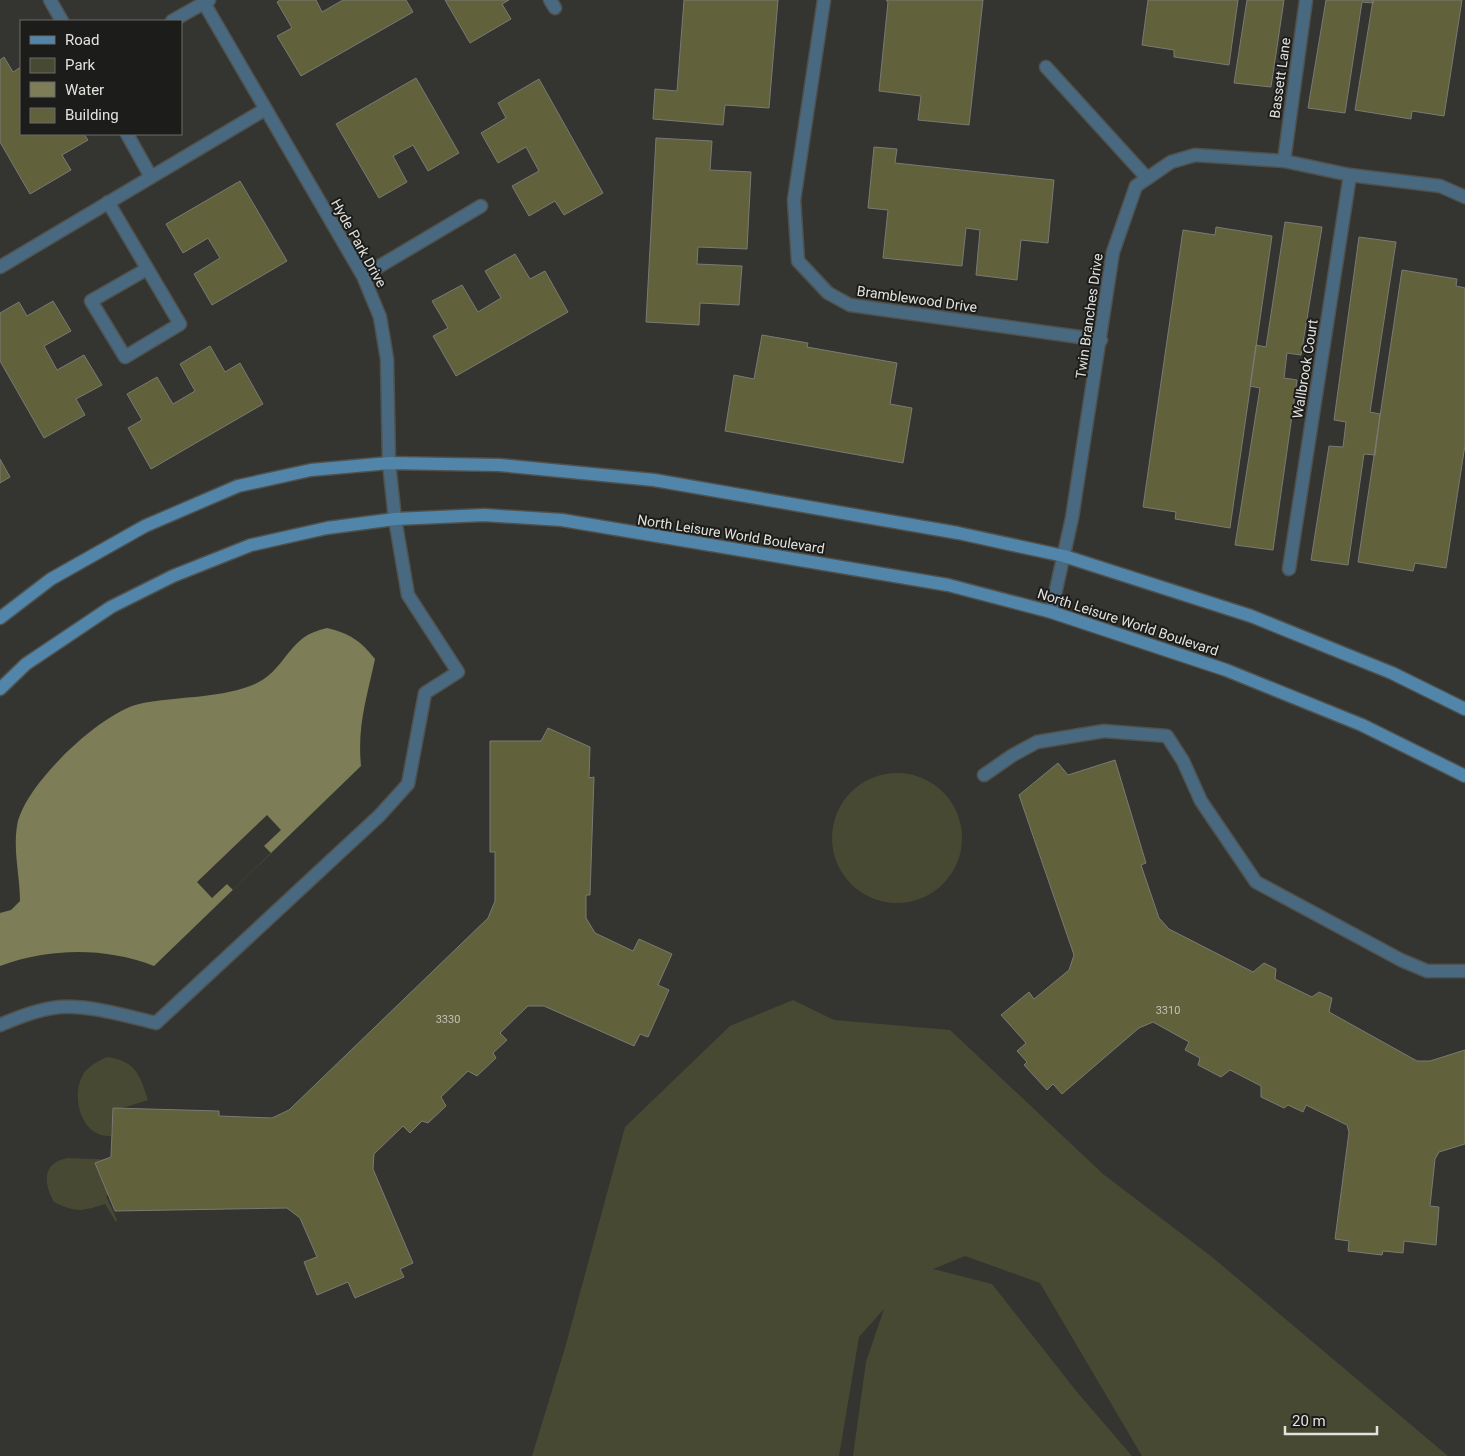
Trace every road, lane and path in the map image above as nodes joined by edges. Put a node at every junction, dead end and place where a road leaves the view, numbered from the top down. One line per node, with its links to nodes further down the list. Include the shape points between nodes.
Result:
1 (50, 0): 5 (street)
2 (824, 0): 20 (street, Bramblewood Drive, via 794,200 798,261 828,293 850,305)
3 (1306, 0): 10 (street, Bassett Lane)
4 (207, 2): 6 (street); 8 (street, Hyde Park Drive)
5 (61, 20)
6 (174, 20)
7 (1046, 66): 13 (street)
8 (264, 110): 12 (street); 19 (street, Hyde Park Drive)
9 (128, 135): 12 (street)
10 (1284, 161): 11 (street, Twin Branches Drive); 13 (street, Twin Branches Drive, via 1195,155 1171,162)
11 (1350, 175): 14 (street, Twin Branches Drive, via 1440,186); 24 (street, Wallbrook Court)
12 (152, 177): 15 (street)
13 (1147, 178): 20 (street, Twin Branches Drive, via 1136,186 1113,252)
14 (1465, 196)
15 (108, 202): 17 (street); 18 (street)
16 (481, 206): 19 (street)
17 (0, 267)
18 (147, 269): 18 (street, via 180,324 125,357 91,301)
19 (363, 276): 21 (street, Hyde Park Drive, via 380,317 387,359)
20 (1101, 340): 23 (street, Twin Branches Drive)
21 (389, 463): 22 (street, Hyde Park Drive); 23 (street, via 499,465 654,480 958,532); 26 (street, via 311,470 238,486 145,526 50,579)
22 (395, 519): 25 (street, North Leisure World Boulevard, via 484,515 562,520 948,585); 27 (street, North Leisure World Boulevard, via 327,528 251,544 173,576 89,621 26,664); 32 (street, Hyde Park Drive, via 408,595 458,672 425,693 408,784 380,815 156,1023 102,1011 62,1007)
23 (1064, 556): 25 (street, Twin Branches Drive); 28 (street, via 1251,616 1392,673)
24 (1289, 569)
25 (1051, 612): 30 (street, North Leisure World Boulevard, via 1226,670 1362,726)
26 (0, 618)
27 (0, 689)
28 (1465, 710)
29 (984, 775): 31 (street, via 1037,742 1104,731 1167,736 1183,761 1201,801 1256,882 1401,960 1428,970)
30 (1465, 776)
31 (1465, 971)
32 (0, 1024)

